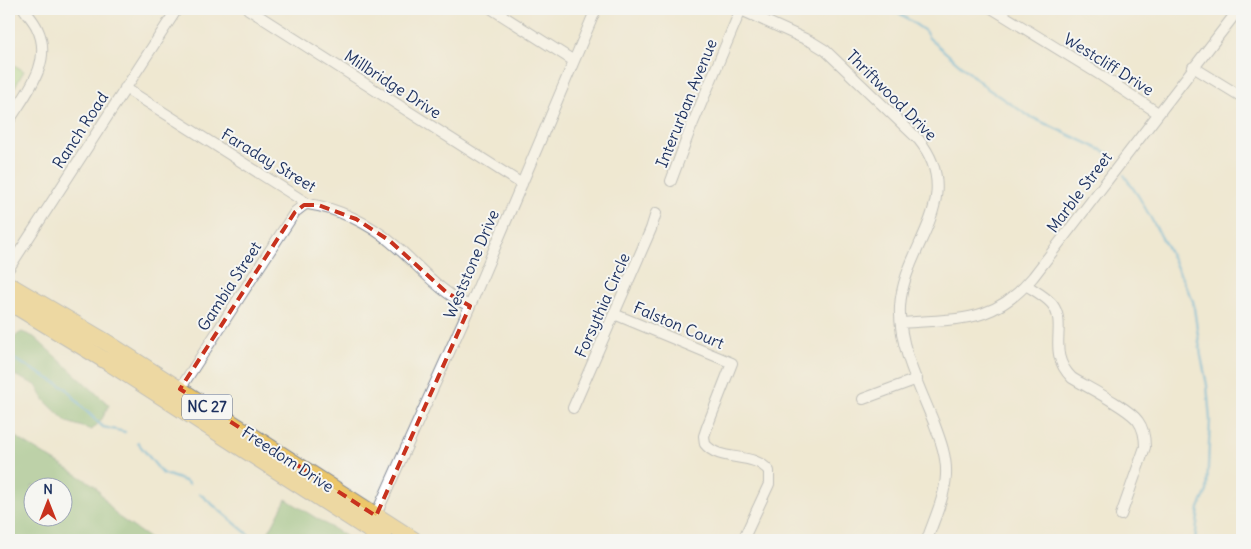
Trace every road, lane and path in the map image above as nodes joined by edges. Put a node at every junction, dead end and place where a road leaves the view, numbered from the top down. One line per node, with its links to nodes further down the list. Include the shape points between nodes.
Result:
1 (24, 9): 14 (street, via 40,34 43,56 40,69)
2 (177, 9): 11 (street, Ranch Road)
3 (248, 9): 16 (street, Millbridge Drive)
4 (492, 9): 9 (street)
5 (596, 9): 9 (street, Weststone Drive)
6 (993, 9): 13 (street, Westcliff Drive)
7 (1239, 9): 10 (street, Marble Street)
8 (741, 10): 15 (street, Interurban Avenue); 25 (street, Thriftwood Drive, via 826,50 926,148 935,167 938,191 932,218 903,288)
9 (574, 61): 16 (street, Weststone Drive)
10 (1193, 67): 12 (street); 13 (street, Marble Street)
11 (125, 88): 17 (street, Faraday Street); 19 (street, Ranch Road)
12 (1242, 97)
13 (1158, 113): 21 (street, Marble Street)
14 (9, 121)
15 (671, 181)
16 (522, 184): 23 (street, Weststone Drive)
17 (308, 204): 23 (street, Faraday Street, via 339,211 356,219 390,241 446,292); 27 (street, Gambia Street, via 295,212)
18 (656, 213): 24 (street, Forsythia Circle)
19 (9, 268)
20 (9, 284): 27 (main road, Freedom Drive / NC 27)
21 (1026, 285): 25 (street, Marble Street, via 1008,302 987,313 966,318); 30 (street, via 1047,299 1057,314 1058,354 1065,371 1132,414 1143,429 1145,447)
22 (9, 302): 31 (main road, Freedom Drive / NC 27)
23 (470, 306): 31 (street, Weststone Drive)
24 (614, 314): 29 (street, Forsythia Circle); 34 (street, Falston Court, via 732,363 704,436 705,444 714,452 760,462 769,471 769,484)
25 (901, 323): 26 (street, Thriftwood Drive)
26 (917, 379): 28 (street); 35 (street, Thriftwood Drive, via 939,436 945,467 944,488)
27 (180, 389): 31 (main road, Freedom Drive / NC 27)
28 (862, 399)
29 (573, 408)
30 (1121, 515)
31 (372, 523): 32 (main road, Freedom Drive / NC 27); 33 (main road, Freedom Drive / NC 27)
32 (385, 540)
33 (414, 540)
34 (743, 540)
35 (927, 540)

